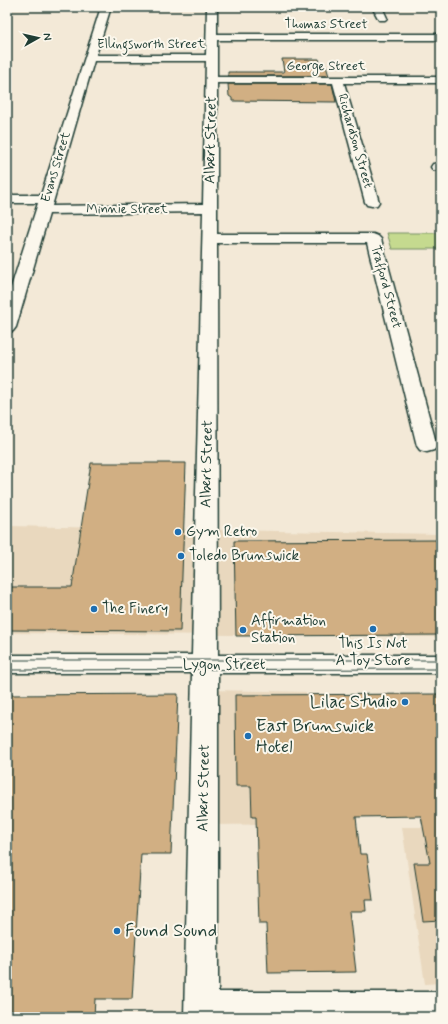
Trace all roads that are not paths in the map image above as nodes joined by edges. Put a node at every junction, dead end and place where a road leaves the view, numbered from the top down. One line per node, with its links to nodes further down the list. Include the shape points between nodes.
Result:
1 (106, 7): 7 (street, Evans Street)
2 (212, 7): 5 (street, Albert Street)
3 (377, 7): 4 (street)
4 (382, 18)
5 (212, 37): 6 (street, Thomas Street); 8 (street, Albert Street)
6 (441, 37)
7 (90, 58): 8 (street, Ellingsworth Street); 14 (street, Evans Street)
8 (212, 58): 9 (street, Albert Street)
9 (212, 80): 10 (street, George Street); 15 (street, Albert Street)
10 (338, 80): 11 (street, George Street); 13 (street, Richardson Street)
11 (441, 80)
12 (7, 200): 14 (street, Minnie Street)
13 (372, 202)
14 (45, 204): 15 (street, Minnie Street); 17 (street, Evans Street)
15 (210, 208): 16 (street, Albert Street)
16 (210, 238): 18 (street, Trafford Street, via 373,239); 21 (street, Albert Street)
17 (7, 327)
18 (427, 446)
19 (7, 664): 21 (street, Lygon Street)
20 (441, 664): 21 (street, Lygon Street)
21 (205, 665): 23 (street, Albert Street)
22 (441, 1008): 23 (street)
23 (201, 1012)

